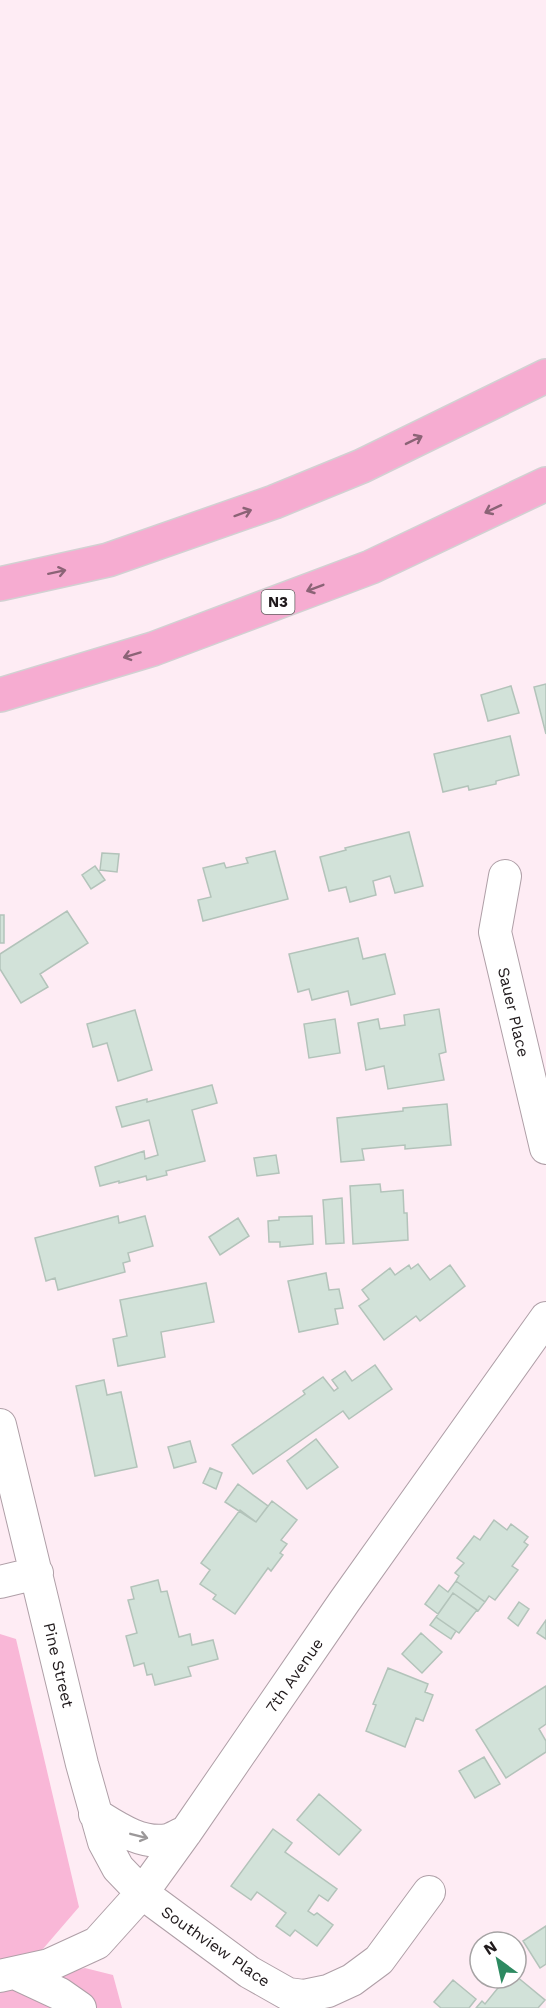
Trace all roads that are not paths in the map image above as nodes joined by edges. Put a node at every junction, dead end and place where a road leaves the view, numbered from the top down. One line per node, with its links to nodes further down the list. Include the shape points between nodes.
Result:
1 (546, 376): 3 (highway, one-way to 1, via 108,560 274,502 362,466)
2 (546, 484): 4 (highway, N3, one-way to 4, via 371,567 153,649)
3 (0, 584)
4 (0, 694)
5 (505, 876): 6 (street, Sauer Place, via 495,932)
6 (546, 1148)
7 (546, 1318): 12 (street, 7th Avenue)
8 (0, 1425): 9 (street, Pine Street)
9 (37, 1573): 10 (street); 11 (street, Pine Street)
10 (0, 1582)
11 (95, 1814): 12 (street, one-way to 12, via 123,1832 145,1838 168,1839); 14 (street, Pine Street, via 118,1868)
12 (186, 1832): 14 (street, 7th Avenue)
13 (429, 1892): 14 (street, Southview Place, via 379,1960 336,1988 304,1996 288,1994 249,1972)
14 (142, 1893): 15 (street, 7th Avenue, via 97,1943 49,1965)
15 (8, 1975): 16 (street, via 60,1994)
16 (80, 2008)

